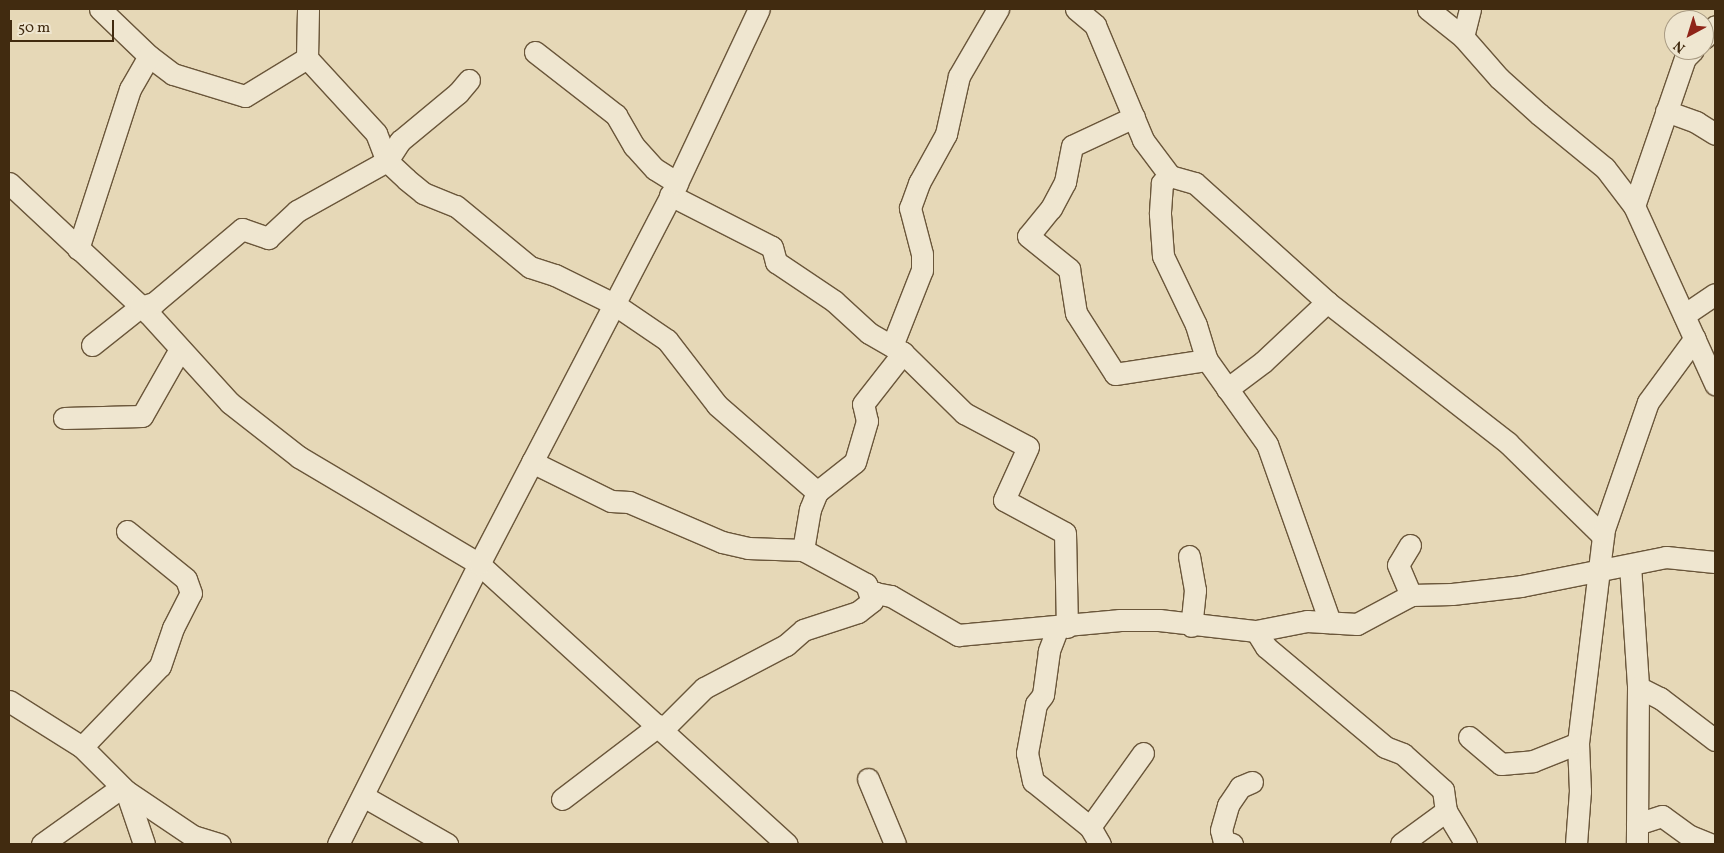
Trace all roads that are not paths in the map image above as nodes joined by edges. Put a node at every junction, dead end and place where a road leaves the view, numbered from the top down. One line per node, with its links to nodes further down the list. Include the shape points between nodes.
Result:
1 (100, 9): 10 (street)
2 (308, 9): 11 (street)
3 (759, 9): 20 (street)
4 (998, 9): 31 (street, via 959,76 946,134 919,183 910,208 922,254 922,270)
5 (1076, 9): 15 (street, via 1095,25)
6 (1428, 9): 8 (street)
7 (1470, 9): 8 (street)
8 (1463, 38): 21 (street, via 1500,78 1605,168)
9 (535, 52): 20 (street, via 616,115 640,152)
10 (149, 56): 11 (street, via 173,74 245,96); 22 (street, via 130,89)
11 (307, 58): 17 (street, via 376,132)
12 (1684, 60): 14 (street)
13 (469, 80): 17 (street, via 400,141)
14 (1666, 111): 16 (street); 21 (street)
15 (1134, 116): 18 (street, via 1144,140); 32 (street, via 1072,146 1065,182 1028,236 1069,270 1076,313 1115,374)
16 (1715, 134)
17 (387, 162): 25 (street, via 424,192 456,206 530,267 555,275); 26 (street, via 297,211 268,238 242,229 154,303)
18 (1170, 176): 24 (street, via 1195,183); 32 (street, via 1162,183 1163,256 1196,325)
19 (9, 183): 22 (street)
20 (674, 189): 25 (street); 31 (street, via 772,248 776,262 834,302 868,332)
21 (1634, 206): 27 (street)
22 (78, 249): 26 (street)
23 (1715, 294): 27 (street)
24 (1327, 302): 34 (street, via 1269,357); 39 (street, via 1508,443)
25 (614, 304): 36 (street); 37 (street, via 667,340 717,405)
26 (141, 307): 29 (street); 30 (street)
27 (1684, 315): 28 (street)
28 (1695, 338): 33 (street); 39 (street, via 1648,402)
29 (92, 345)
30 (180, 349): 35 (street, via 142,416); 44 (street, via 230,403 299,457)
31 (897, 349): 37 (street, via 864,404 867,421 855,462); 51 (street, via 964,414 1028,447 1004,500 1065,533)
32 (1207, 360): 34 (street)
33 (1715, 384)
34 (1227, 389): 49 (street, via 1267,444)
35 (64, 418)
36 (532, 462): 41 (street, via 611,501 629,502 722,542 748,548); 44 (street)
37 (817, 492): 41 (street, via 810,509)
38 (127, 531): 59 (street, via 180,573 191,593 173,628 160,666)
39 (1603, 536): 46 (street)
40 (1410, 545): 47 (street, via 1398,565)
41 (803, 550): 48 (street, via 866,584)
42 (1188, 556): 50 (street, via 1195,590)
43 (1715, 562): 45 (street, via 1666,557)
44 (479, 564): 55 (street); 64 (street)
45 (1630, 564): 46 (street); 53 (street)
46 (1599, 570): 47 (street, via 1521,586); 58 (street)
47 (1411, 595): 49 (street, via 1357,624)
48 (872, 601): 51 (street, via 875,593 891,596 958,636); 55 (street, via 858,612 803,630 765,658 727,674 704,688)
49 (1330, 622): 52 (street, via 1307,621)
50 (1191, 626): 51 (street, via 1159,620 1120,620); 52 (street)
51 (1062, 627): 68 (street, via 1049,651 1043,695 1036,704 1027,753 1033,781)
52 (1256, 631): 66 (street, via 1266,647 1385,747 1403,754 1443,790)
53 (1638, 687): 57 (street, via 1660,698); 67 (street)
54 (9, 701): 59 (street)
55 (661, 727): 65 (street); 74 (street)
56 (1469, 737): 58 (street, via 1501,764 1533,760)
57 (1715, 740)
58 (1578, 743): 79 (street, via 1580,791)
59 (82, 748): 63 (street)
60 (1143, 753): 68 (street)
61 (868, 779): 75 (street)
62 (1252, 782): 76 (street, via 1240,787 1228,805 1220,830 1224,842)
63 (124, 789): 69 (street); 70 (street); 71 (street, via 194,836)
64 (363, 796): 72 (street); 73 (street)
65 (562, 799)
66 (1446, 811): 77 (street); 78 (street)
67 (1637, 834): 80 (street, via 1662,816 1690,836)
68 (1095, 836)
69 (42, 844)
70 (144, 844)
71 (220, 844)
72 (338, 844)
73 (447, 844)
74 (787, 844)
75 (895, 844)
76 (1232, 844)
77 (1401, 844)
78 (1466, 844)
79 (1576, 844)
80 (1710, 844)

